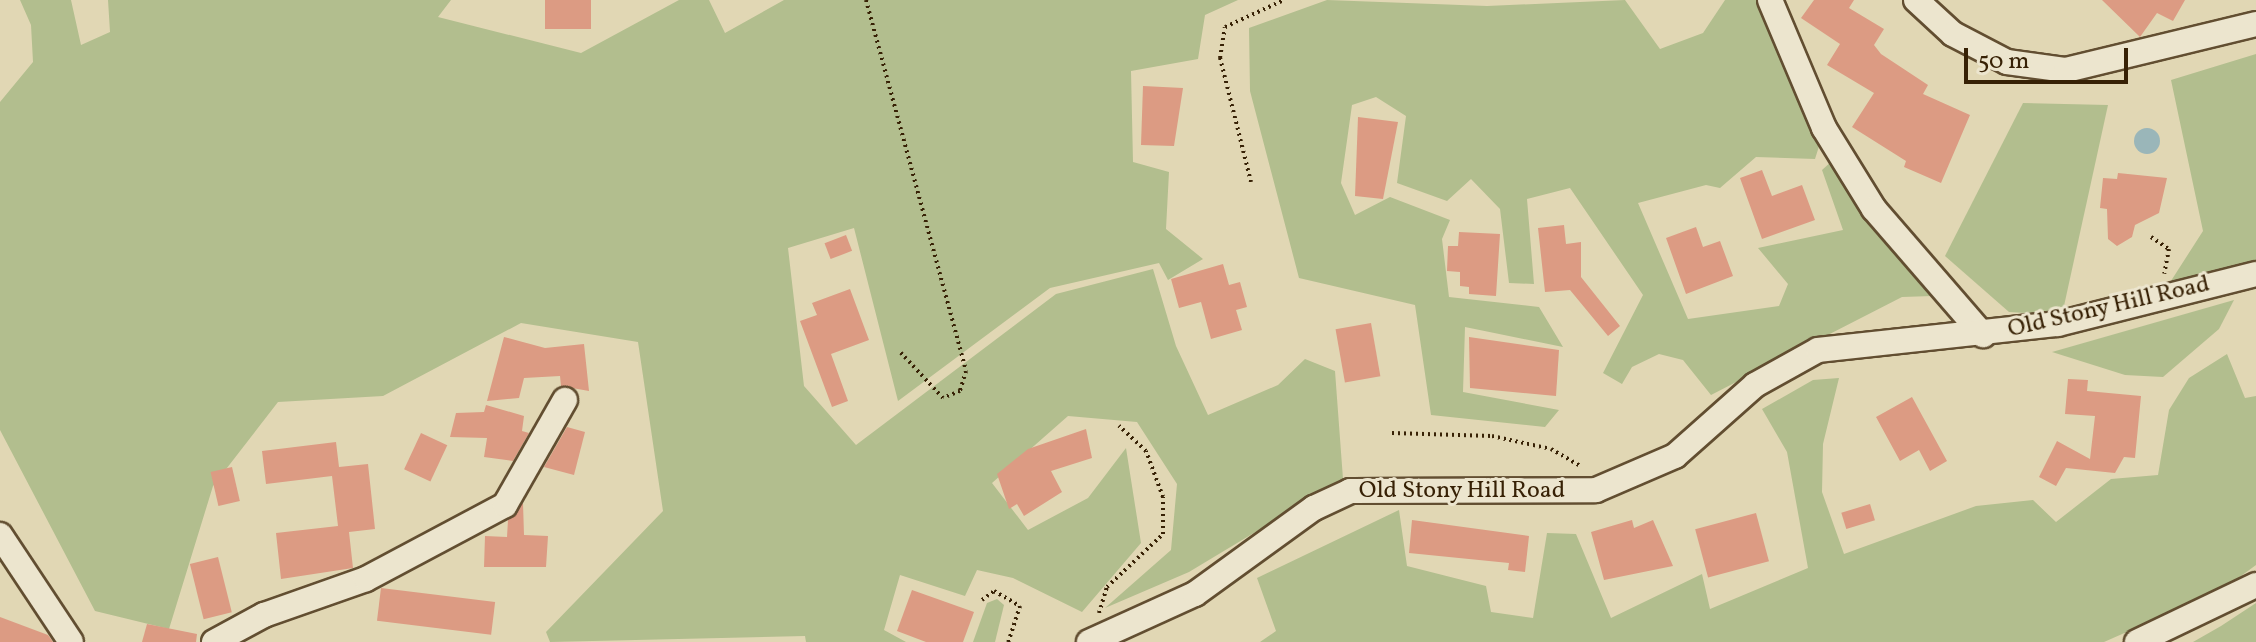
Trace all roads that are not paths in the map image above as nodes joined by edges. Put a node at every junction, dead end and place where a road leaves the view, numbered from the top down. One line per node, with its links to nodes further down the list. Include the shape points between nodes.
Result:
1 (1770, 0): 5 (street, via 1824,128 1874,209)
2 (1916, 0): 3 (street, via 1953,34 2007,62 2066,70)
3 (2256, 24)
4 (2256, 274): 5 (street, Old Stony Hill Road)
5 (1983, 335): 9 (street, Old Stony Hill Road, via 1818,350 1755,385 1675,456 1612,485 1526,495 1350,491 1314,508 1195,594)
6 (565, 400): 11 (street, via 505,505 366,579 264,615)
7 (0, 535): 10 (street)
8 (2256, 585): 12 (street)
9 (1092, 641)
10 (71, 642)
11 (214, 642)
12 (2137, 642)

